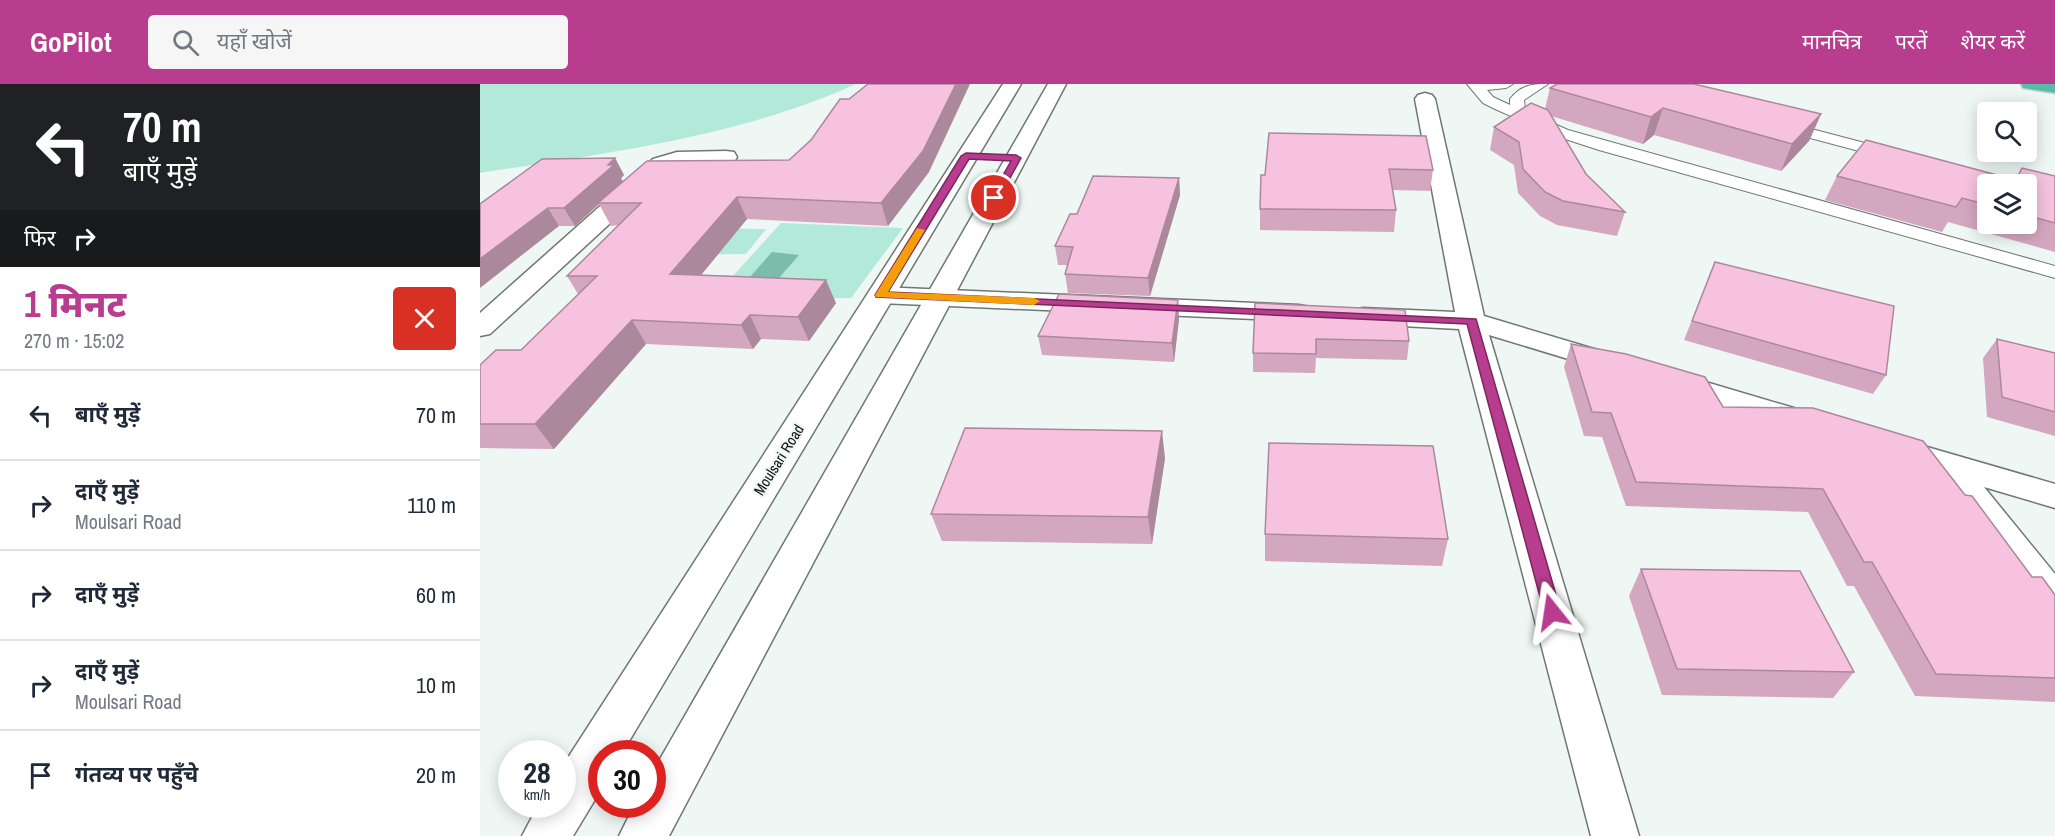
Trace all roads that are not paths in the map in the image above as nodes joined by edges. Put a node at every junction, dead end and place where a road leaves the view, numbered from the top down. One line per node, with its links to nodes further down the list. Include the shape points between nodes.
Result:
1 (1012, 84): 12 (street, Moulsari Road)
2 (1057, 84): 12 (street, Moulsari Road)
3 (1506, 84): 6 (lane)
4 (1541, 84): 9 (lane, via 1516,99)
5 (2030, 84): 7 (highway)
6 (1475, 85): 9 (lane, via 1488,100)
7 (2055, 87)
8 (1425, 99): 17 (street)
9 (1518, 114): 14 (lane, via 1661,164)
10 (1769, 123): 13 (lane)
11 (726, 157): 18 (street, via 677,158 661,164)
12 (991, 157): 15 (street, Moulsari Road); 16 (street, Moulsari Road)
13 (1905, 158)
14 (2055, 272)
15 (880, 295): 16 (street); 24 (street, Moulsari Road)
16 (940, 297): 17 (street); 25 (street, Moulsari Road)
17 (1472, 321): 19 (street); 26 (street)
18 (480, 328)
19 (1833, 430)
20 (1867, 440): 21 (street)
21 (1946, 464): 22 (street); 23 (street)
22 (2055, 496)
23 (2055, 603)
24 (546, 836)
25 (643, 836)
26 (1615, 836)

